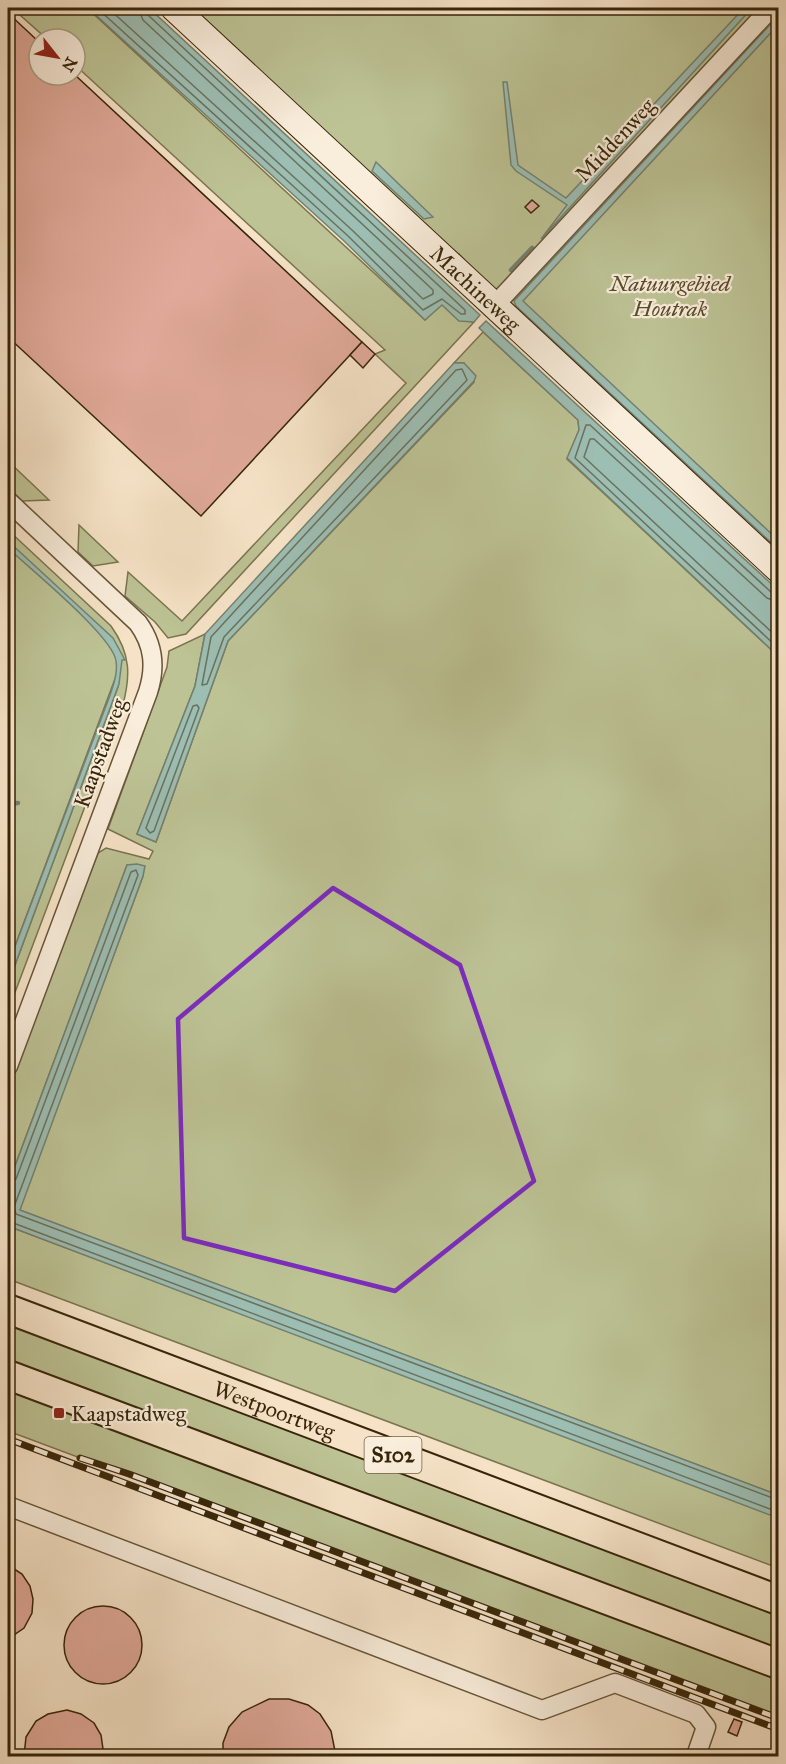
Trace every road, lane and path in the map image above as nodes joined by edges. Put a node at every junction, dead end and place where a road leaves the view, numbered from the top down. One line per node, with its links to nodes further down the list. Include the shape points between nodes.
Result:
1 (174, 8): 3 (street, Machineweg)
2 (771, 8): 3 (street, Middenweg)
3 (495, 305): 5 (street, Machineweg)
4 (8, 501): 6 (street, Kaapstadweg, via 138,623 152,650 154,670)
5 (778, 569)
6 (8, 1066)
7 (8, 1309): 10 (main road, Westpoortweg / S102)
8 (8, 1375): 11 (main road, S102)
9 (8, 1506): 12 (street, via 542,1710 615,1683 696,1714 706,1727)
10 (778, 1600)
11 (778, 1664)
12 (696, 1756)

